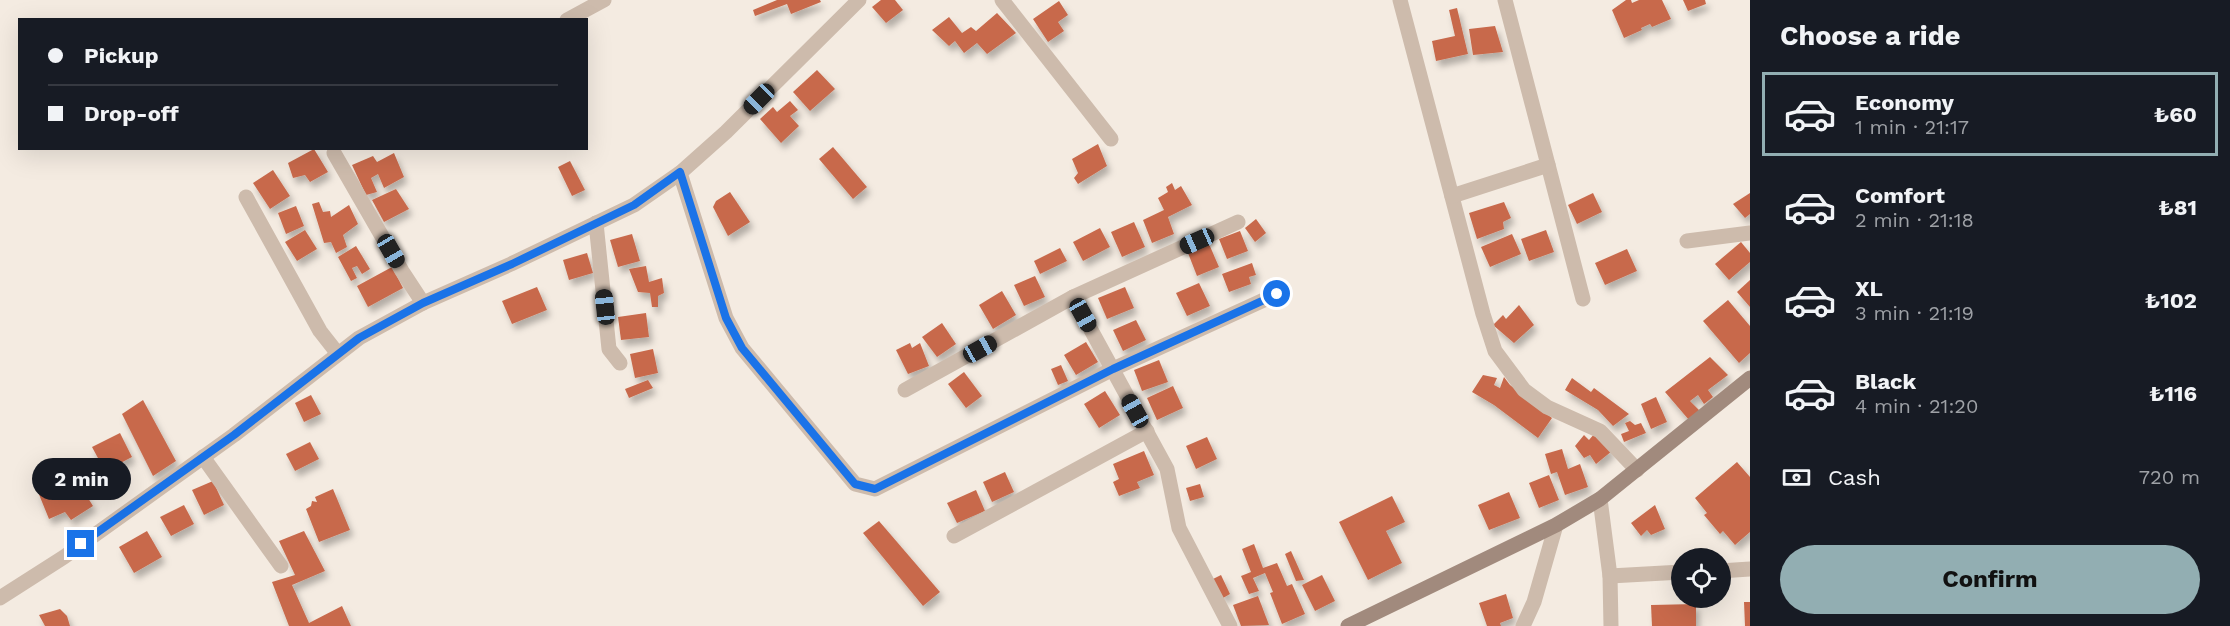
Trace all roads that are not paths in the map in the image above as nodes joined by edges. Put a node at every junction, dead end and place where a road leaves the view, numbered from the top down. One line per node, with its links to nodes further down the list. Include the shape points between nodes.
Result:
1 (604, 0): 6 (street)
2 (859, 0): 10 (street, via 726,132)
3 (1002, 0): 7 (street)
4 (1400, 0): 11 (street)
5 (1505, 0): 9 (street)
6 (571, 18)
7 (1111, 139)
8 (334, 153): 20 (street)
9 (1548, 165): 11 (street); 19 (street)
10 (680, 172): 14 (street, via 634,205); 23 (street, via 726,318 742,348 855,484 875,489)
11 (1452, 196): 28 (street, via 1495,351 1524,390 1547,407 1600,431)
12 (246, 197): 21 (street, via 320,331)
13 (1238, 222): 18 (street)
14 (596, 223): 20 (street); 22 (street, via 609,349)
15 (1750, 233): 16 (street)
16 (1687, 242)
17 (1277, 294): 23 (street)
18 (1073, 297): 23 (street); 25 (street)
19 (1583, 299)
20 (423, 303): 21 (street)
21 (338, 354): 27 (street)
22 (620, 363)
23 (1113, 369): 26 (street)
24 (1750, 378): 28 (main road)
25 (905, 390)
26 (1147, 431): 31 (street); 38 (street, via 1167,469 1179,528)
27 (203, 457): 32 (street); 37 (street)
28 (1636, 470): 29 (main road)
29 (1600, 499): 30 (main road); 36 (street)
30 (1556, 525): 39 (main road); 40 (street, via 1534,602)
31 (954, 536)
32 (281, 566)
33 (1750, 569): 34 (street)
34 (1731, 570)
35 (1671, 573): 36 (street)
36 (1610, 576): 41 (street)
37 (0, 598)
38 (1230, 626)
39 (1348, 626)
40 (1523, 626)
41 (1611, 626)

